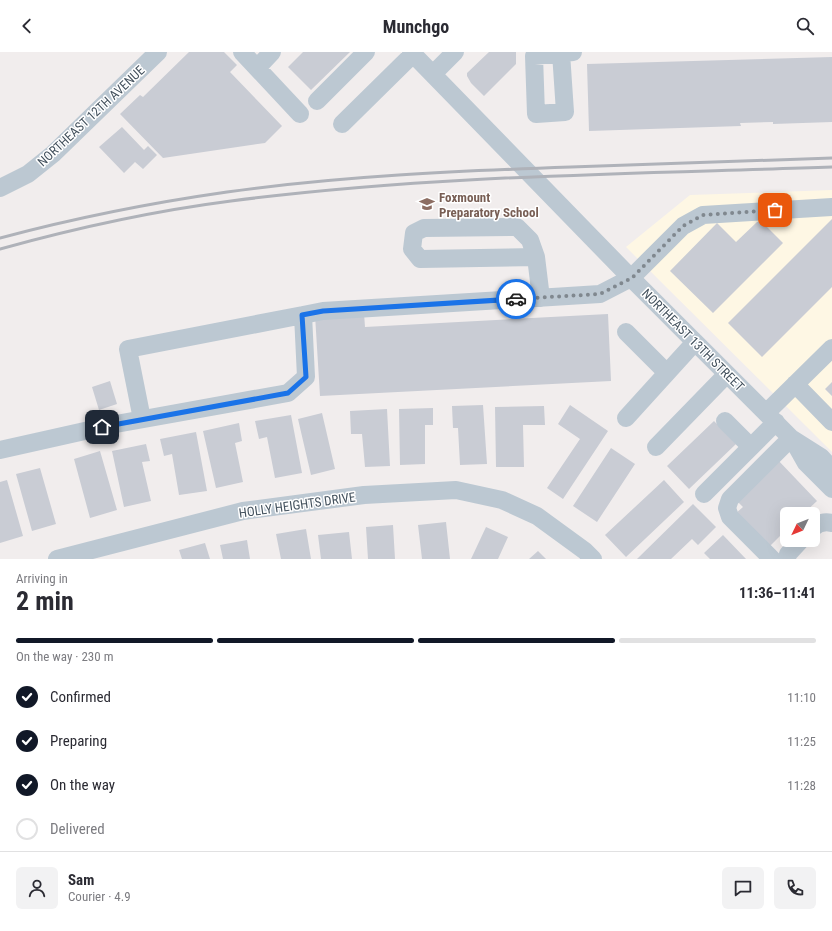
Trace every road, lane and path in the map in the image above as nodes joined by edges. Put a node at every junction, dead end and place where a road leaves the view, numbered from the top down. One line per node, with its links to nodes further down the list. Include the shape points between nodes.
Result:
1 (158, 52): 12 (street, NORTHEAST 12TH AVENUE, via 53,154 28,174)
2 (242, 52): 7 (street)
3 (272, 52): 7 (street)
4 (366, 52): 9 (street)
5 (455, 52): 8 (street)
6 (412, 53): 8 (street, NORTHEAST 13TH STREET); 11 (street)
7 (257, 68): 10 (street)
8 (433, 74): 15 (street, NORTHEAST 13TH STREET)
9 (317, 100)
10 (300, 114)
11 (342, 124)
12 (0, 188)
13 (832, 207): 15 (street, via 703,215 683,226)
14 (536, 256): 14 (street, via 530,240 517,227 424,228 414,233 412,249 420,259); 16 (street)
15 (632, 278): 16 (street, via 600,294); 19 (street, NORTHEAST 13TH STREET)
16 (541, 298): 17 (street, via 323,311)
17 (302, 315): 26 (street, via 306,377 288,393); 26 (street, via 128,349)
18 (626, 332): 21 (street)
19 (695, 342): 21 (street); 22 (street, NORTHEAST 13TH STREET)
20 (832, 348): 23 (street)
21 (667, 373): 24 (street)
22 (727, 374): 25 (street, NORTHEAST 13TH STREET); 30 (street)
23 (795, 384): 25 (street); 28 (street)
24 (626, 418)
25 (771, 418): 29 (street, NORTHEAST 13TH STREET); 31 (street)
26 (142, 420): 32 (street)
27 (725, 421): 31 (street)
28 (832, 422)
29 (791, 438): 33 (street, NORTHEAST 13TH STREET, via 821,457); 34 (street, NORTHEAST 13TH STREET, via 806,463); 41 (street, via 730,499 727,508 730,516)
30 (656, 447)
31 (751, 447): 35 (street)
32 (0, 450)
33 (832, 469)
34 (832, 489)
35 (704, 494)
36 (820, 523): 37 (street)
37 (832, 523)
38 (794, 547): 42 (street)
39 (57, 559): 40 (street, HOLLY HEIGHTS DRIVE, via 243,511 364,495 456,490 502,500 537,516)
40 (593, 559)
41 (772, 559)
42 (787, 559)

